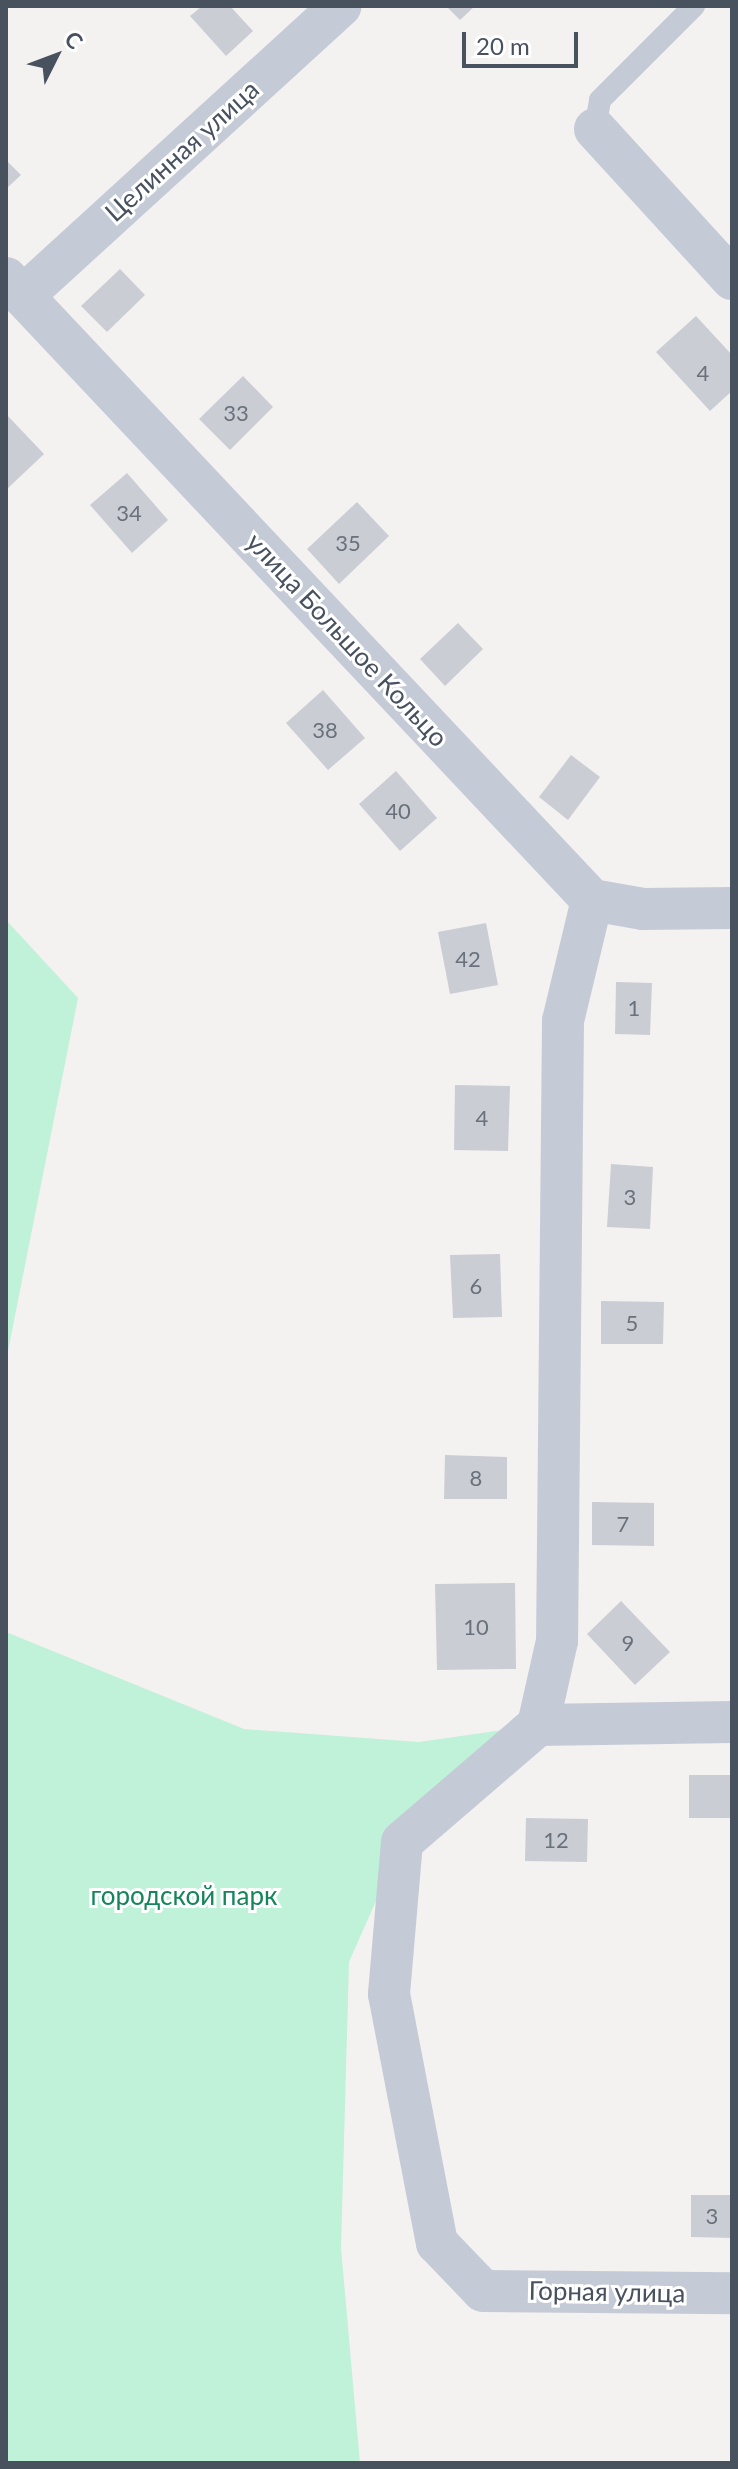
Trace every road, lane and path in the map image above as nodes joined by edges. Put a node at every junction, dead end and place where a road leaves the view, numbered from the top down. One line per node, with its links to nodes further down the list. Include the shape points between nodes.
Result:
1 (341, 6): 5 (street, Целинная улица)
2 (694, 6): 3 (lane, via 600,100)
3 (595, 129): 4 (street)
4 (732, 279)
5 (15, 287): 6 (street, улица Большое Кольцо)
6 (592, 900): 7 (street, via 643,909); 9 (street, via 563,1021 557,1641)
7 (732, 908)
8 (732, 1722): 9 (street)
9 (538, 1725): 10 (street, Горная улица, via 402,1842 389,1994 437,2243 483,2291)
10 (732, 2293)

